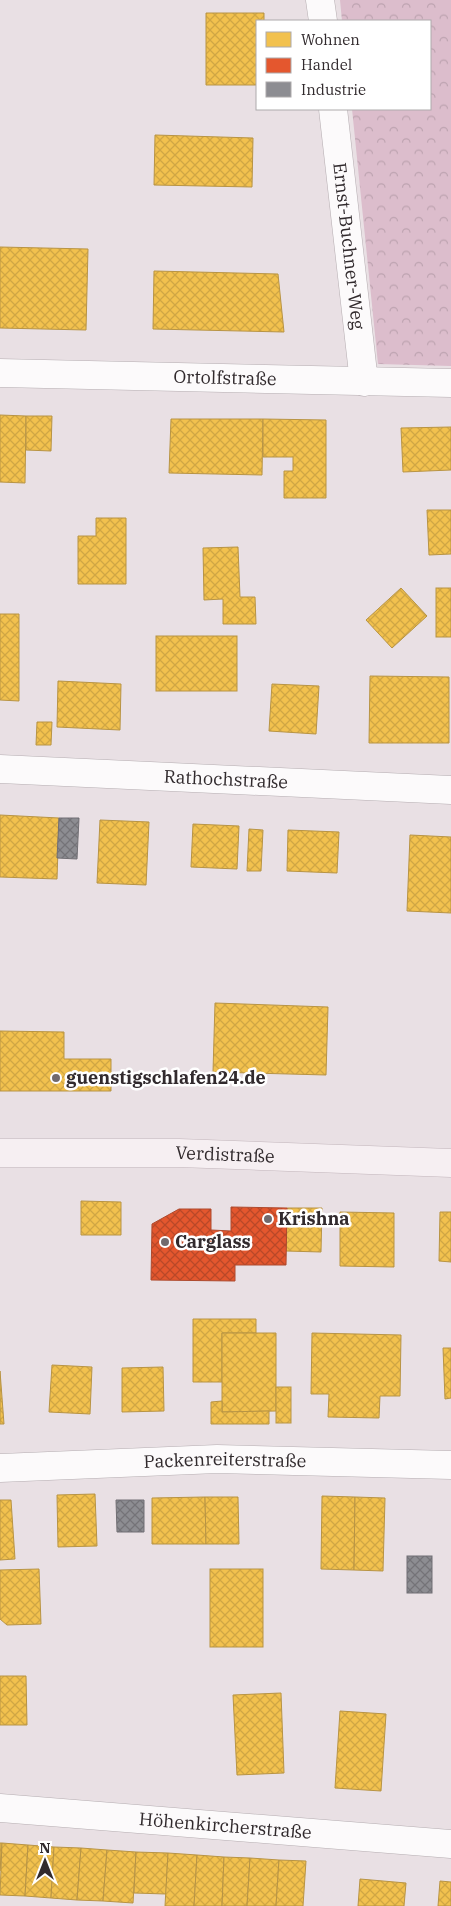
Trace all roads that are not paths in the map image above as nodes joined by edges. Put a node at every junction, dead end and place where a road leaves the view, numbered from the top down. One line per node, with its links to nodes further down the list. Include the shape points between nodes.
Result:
1 (320, 0): 2 (street)
2 (323, 20)
3 (333, 110): 5 (street, Ernst-Buchner-Weg)
4 (0, 373): 5 (street, Ortolfstraße)
5 (364, 382): 6 (street, Ortolfstraße)
6 (451, 383)
7 (0, 769): 8 (street, Rathochstraße)
8 (451, 790)
9 (0, 1153): 10 (main road, Verdistraße, via 179,1153)
10 (451, 1163)
11 (451, 1465): 12 (street, Packenreiterstraße, via 217,1459)
12 (0, 1468)
13 (0, 1808): 14 (street, Höhenkircherstraße)
14 (451, 1844)

